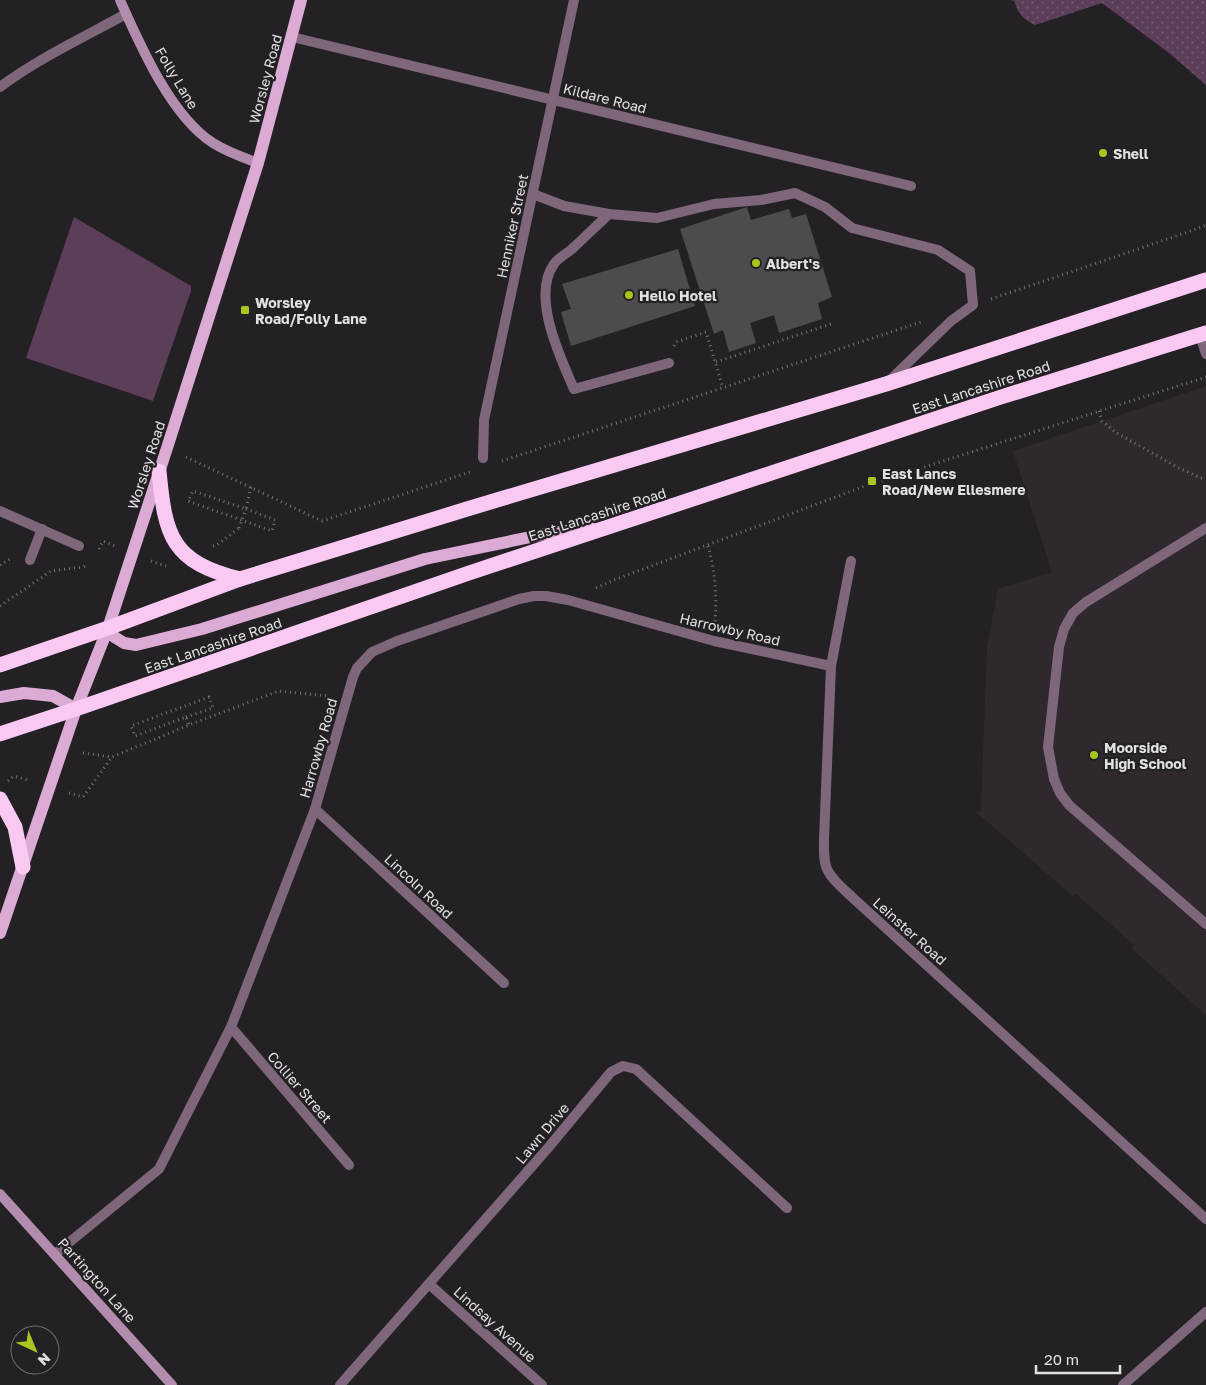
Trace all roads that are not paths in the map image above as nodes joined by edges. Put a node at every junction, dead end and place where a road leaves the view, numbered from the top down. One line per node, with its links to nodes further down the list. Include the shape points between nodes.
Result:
1 (120, 0): 4 (main road, Folly Lane)
2 (301, 0): 5 (main road, Worsley Road)
3 (574, 0): 7 (street, Henniker Street)
4 (126, 14): 6 (street, via 58,50); 8 (main road, Folly Lane, via 148,59 184,117 212,142 236,156)
5 (292, 37): 7 (street, Kildare Road); 8 (main road, Worsley Road)
6 (0, 87)
7 (553, 99): 9 (street, Kildare Road); 10 (street, Henniker Street)
8 (258, 163): 18 (main road, Worsley Road)
9 (911, 186)
10 (533, 194): 11 (street, via 564,206); 17 (street, Henniker Street, via 484,420)
11 (608, 214): 15 (street, via 554,263 549,274 545,292 557,349 574,389); 16 (street, via 657,218 714,204 796,194 825,207 852,228 938,250 970,271 973,304 950,321)
12 (1206, 280): 16 (highway)
13 (1203, 334): 14 (street); 20 (highway, East Lancashire Road, via 1001,397)
14 (1206, 354)
15 (669, 363)
16 (886, 384): 26 (highway)
17 (483, 458)
18 (160, 471): 26 (highway, via 165,515 178,547 207,569); 27 (main road, Worsley Road)
19 (0, 511): 22 (street)
20 (616, 525): 27 (main road, via 545,534 426,559 202,629 136,645 124,643); 31 (highway, East Lancashire Road)
21 (1206, 528): 36 (street, via 1101,592 1073,613 1059,647 1048,747 1054,779 1069,805)
22 (42, 529): 23 (street); 24 (street)
23 (79, 546)
24 (30, 560)
25 (851, 561): 29 (street, Leinster Road)
26 (240, 579): 27 (highway)
27 (108, 628): 28 (highway); 31 (main road, Worsley Road)
28 (0, 665)
29 (831, 666): 34 (street, Harrowby Road, via 714,641 568,600 546,596 519,599 383,646 364,659 357,668 346,698); 43 (street, Leinster Road, via 824,839 828,871)
30 (0, 697): 31 (main road, via 24,693 54,696)
31 (76, 709): 32 (highway, East Lancashire Road); 35 (main road, Worsley Road)
32 (0, 734)
33 (0, 799): 35 (highway, via 15,827)
34 (315, 809): 38 (street, Lincoln Road); 39 (street, Harrowby Road)
35 (23, 867): 37 (main road, Worsley Road)
36 (1206, 924)
37 (0, 933)
38 (504, 983)
39 (231, 1027): 40 (street, Collier Street); 44 (street, Harrowby Road, via 159,1169)
40 (349, 1165)
41 (0, 1194): 44 (main road, Partington Lane)
42 (787, 1208): 45 (street, Lawn Drive, via 636,1069 623,1066 611,1072)
43 (1206, 1220)
44 (55, 1254): 47 (main road, Partington Lane)
45 (429, 1284): 48 (street, Lawn Drive); 49 (street, Lindsay Avenue)
46 (1206, 1312): 50 (street)
47 (172, 1385)
48 (340, 1385)
49 (542, 1385)
50 (1123, 1385)

